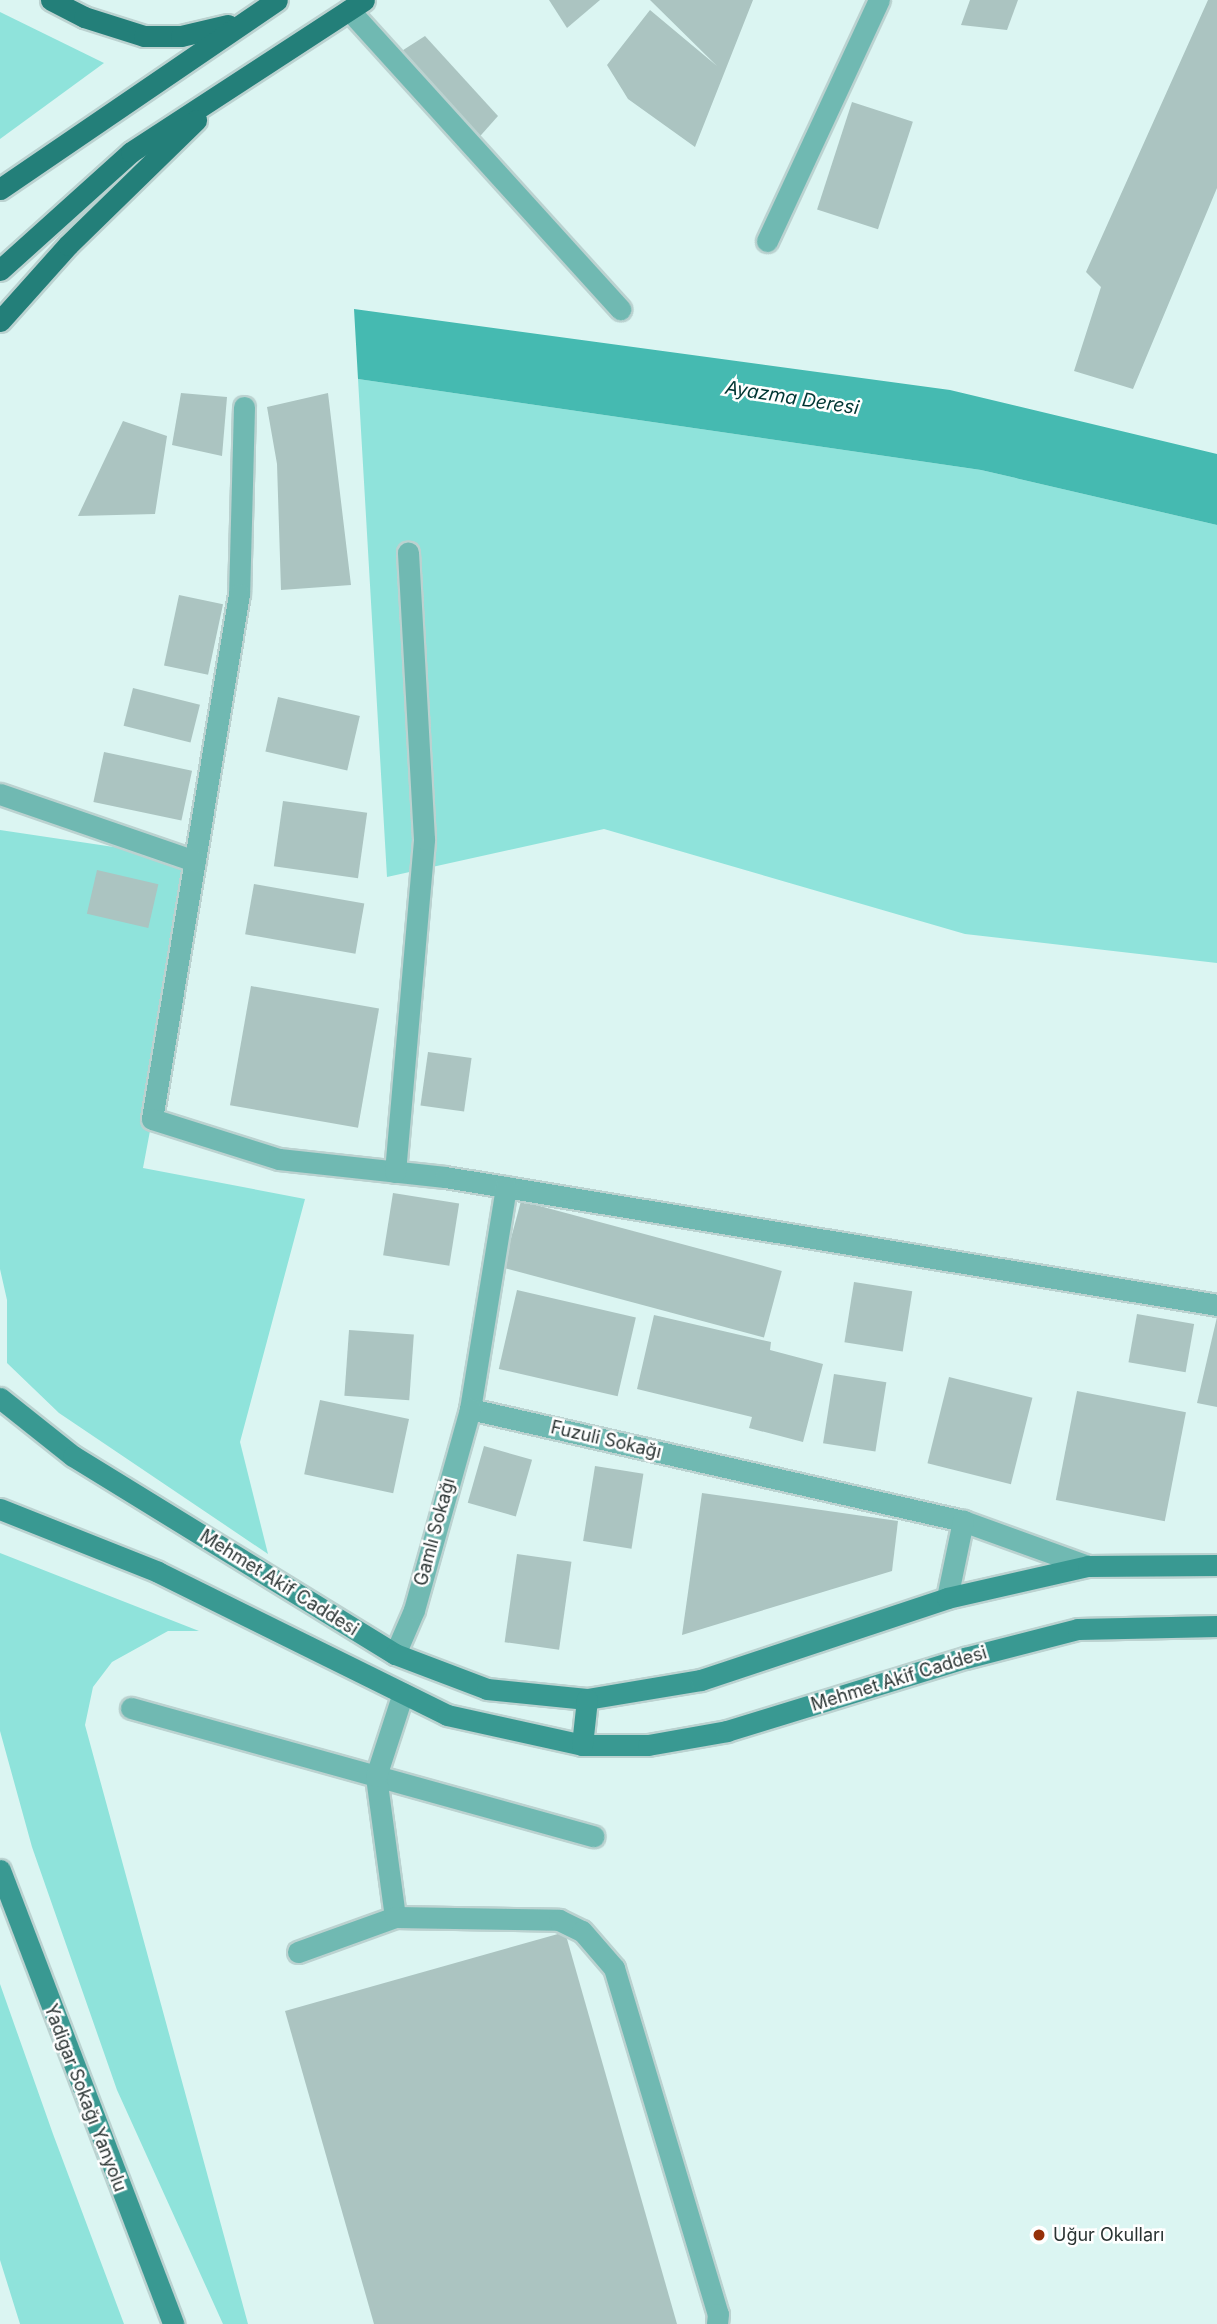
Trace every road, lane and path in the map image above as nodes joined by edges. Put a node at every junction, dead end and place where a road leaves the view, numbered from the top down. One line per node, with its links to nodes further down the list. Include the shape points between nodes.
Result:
1 (51, 0): 5 (main road, via 84,17 144,36 217,30)
2 (277, 0): 5 (main road)
3 (879, 0): 8 (street)
4 (356, 5): 6 (main road); 10 (street)
5 (256, 13): 7 (main road)
6 (237, 81): 9 (main road, via 131,152); 11 (main road, via 68,245)
7 (0, 189)
8 (767, 241)
9 (0, 270)
10 (620, 309)
11 (0, 321)
12 (244, 407): 15 (street, via 239,594)
13 (408, 552): 16 (street, via 424,839)
14 (0, 794): 15 (street)
15 (195, 861): 16 (street, via 152,1119 279,1159)
16 (395, 1172): 17 (street)
17 (506, 1187): 18 (street); 20 (street)
18 (1217, 1305)
19 (0, 1398): 27 (main road, Mehmet Akif Caddesi, via 73,1456)
20 (470, 1409): 22 (street, Fuzuli Sokağı); 27 (street, Gamlı Sokağı, via 414,1610)
21 (0, 1509): 28 (main road, Mehmet Akif Caddesi, via 158,1572)
22 (962, 1521): 24 (street, Fuzuli Sokağı); 25 (street)
23 (1217, 1565): 24 (main road, Mehmet Akif Caddesi)
24 (1088, 1566): 25 (main road, Mehmet Akif Caddesi)
25 (947, 1598): 29 (main road, Mehmet Akif Caddesi, via 701,1680)
26 (1217, 1626): 31 (main road, Mehmet Akif Caddesi, via 1078,1629 965,1658 727,1731 648,1745)
27 (395, 1654): 29 (main road, Mehmet Akif Caddesi, via 487,1689)
28 (403, 1693): 31 (main road, Mehmet Akif Caddesi, via 447,1715); 32 (street)
29 (587, 1699): 31 (main road)
30 (131, 1708): 32 (street)
31 (582, 1745)
32 (376, 1776): 33 (street); 35 (street)
33 (594, 1836)
34 (0, 1870): 37 (main road, Yadigar Sokağı Yanyolu)
35 (396, 1917): 36 (street); 38 (street, via 559,1920 582,1931 614,1968 718,2314)
36 (298, 1952)
37 (173, 2324)
38 (717, 2324)

